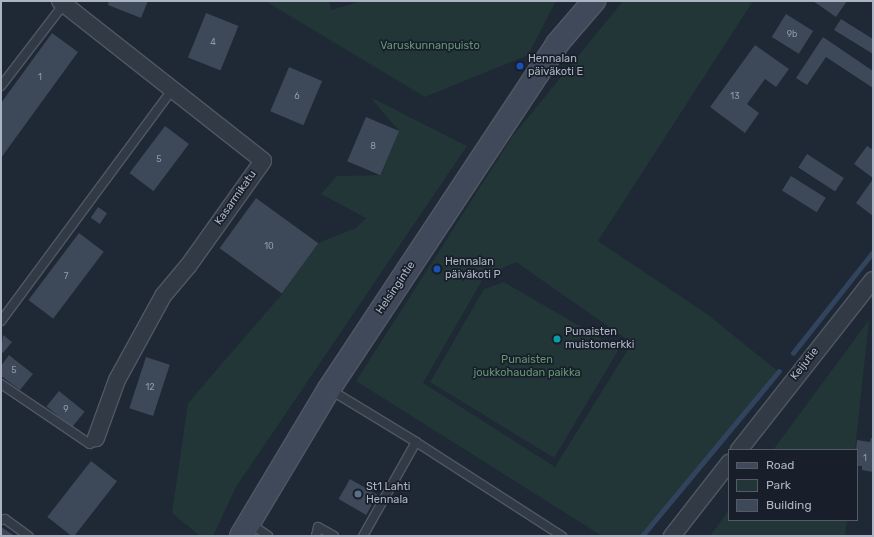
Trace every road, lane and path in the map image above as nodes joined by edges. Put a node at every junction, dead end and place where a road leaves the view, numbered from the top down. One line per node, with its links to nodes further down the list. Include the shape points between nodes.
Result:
1 (577, 1): 4 (main road, Helsingintie)
2 (594, 1): 4 (main road, Helsingintie)
3 (62, 2): 5 (lane); 6 (street, Kasarmikatu)
4 (557, 44): 10 (main road, Helsingintie)
5 (1, 86)
6 (172, 90): 8 (lane); 11 (street, Kasarmikatu, via 263,161 188,266 163,296 117,380)
7 (873, 280): 13 (street, Keijutie)
8 (1, 321)
9 (1, 384): 11 (lane, via 90,444)
10 (329, 389): 12 (lane); 16 (main road, Helsingintie)
11 (96, 438)
12 (416, 442): 21 (lane); 22 (lane)
13 (740, 449)
14 (728, 464): 23 (street)
15 (1, 520): 17 (lane, via 5,519)
16 (245, 529): 18 (lane)
17 (28, 536)
18 (268, 536)
19 (316, 536): 20 (lane, via 318,527)
20 (334, 536)
21 (363, 536)
22 (562, 536)
23 (672, 536)

